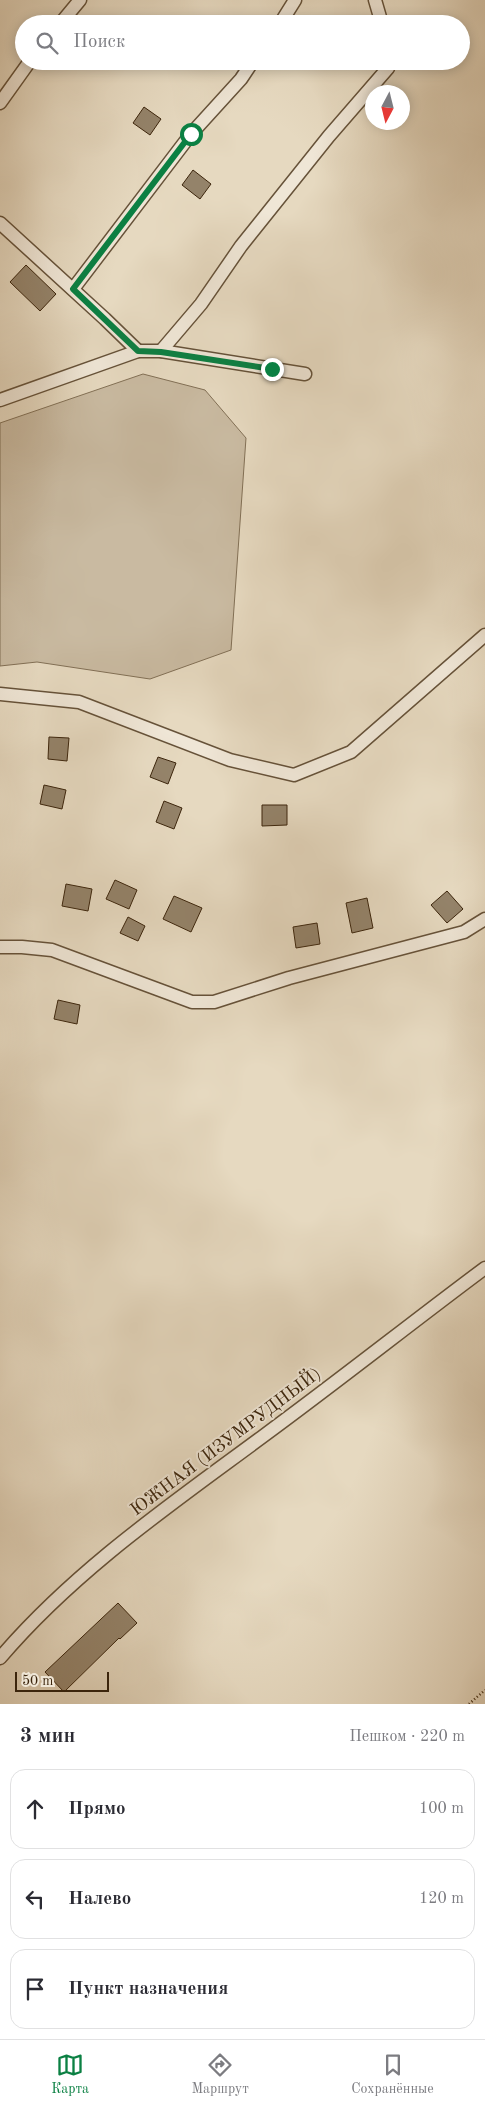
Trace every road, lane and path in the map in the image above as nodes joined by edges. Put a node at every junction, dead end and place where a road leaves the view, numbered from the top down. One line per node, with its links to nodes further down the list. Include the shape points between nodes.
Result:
1 (80, 0): 4 (street)
2 (295, 0): 5 (street)
3 (375, 0): 6 (street)
4 (68, 15)
5 (286, 15)
6 (379, 15)
7 (24, 70): 10 (street)
8 (247, 70): 12 (street, via 191,134)
9 (386, 70): 14 (street, via 323,143)
10 (0, 104)
11 (0, 223): 12 (street)
12 (73, 289): 13 (street)
13 (138, 351): 14 (street); 16 (street)
14 (161, 352): 15 (street)
15 (305, 374)
16 (0, 400)
17 (485, 635): 18 (street, via 351,752 294,775 230,760 79,702)
18 (0, 694)
19 (485, 919): 20 (street, via 464,932 289,978 214,1002 192,1002 52,950)
20 (0, 947)
21 (485, 1268): 22 (street, ЮЖНАЯ (ИЗУМРУДНЫЙ), via 149,1520 34,1620)
22 (0, 1658)
23 (485, 1690): 24 (path)
24 (469, 1704)

